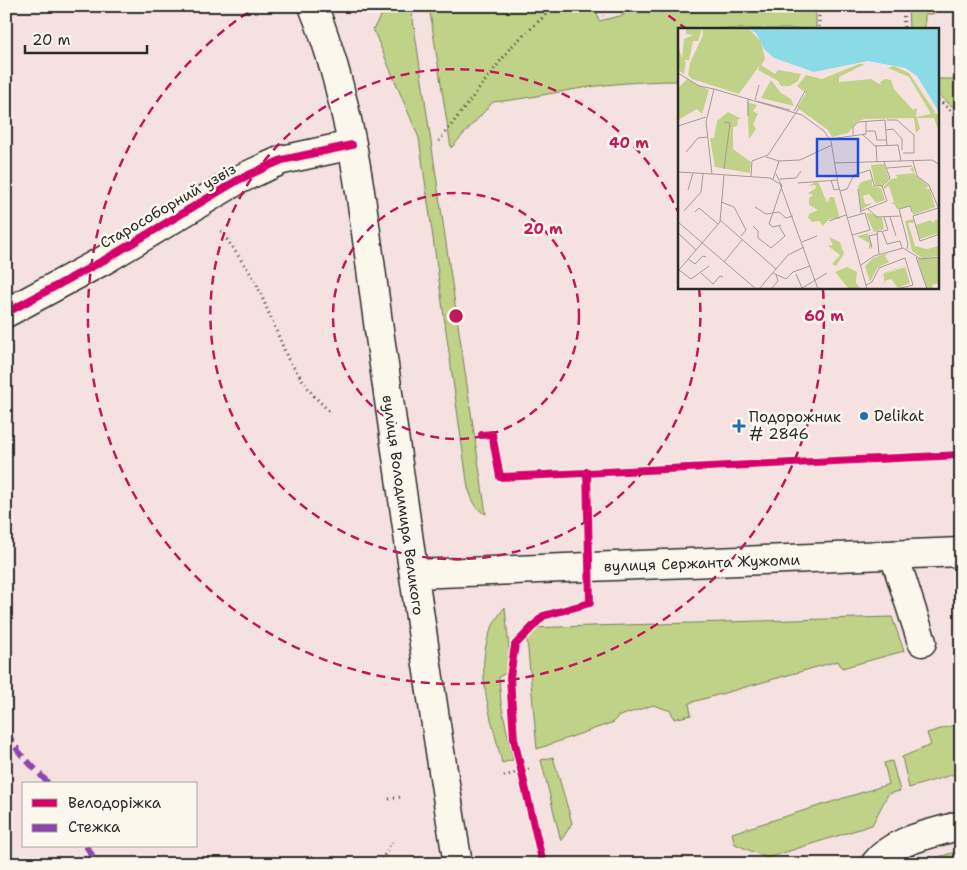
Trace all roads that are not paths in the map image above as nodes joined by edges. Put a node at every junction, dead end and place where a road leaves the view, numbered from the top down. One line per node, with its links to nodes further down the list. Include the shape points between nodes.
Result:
1 (313, 6): 2 (main road, вулиця Володимира Великого, via 329,45)
2 (352, 145): 3 (main road, Старособорний узвіз, via 282,160 238,180 106,259); 6 (main road, вулиця Володимира Великого)
3 (6, 313)
4 (961, 552): 5 (main road, вулиця Сержанта Жужоми)
5 (894, 555): 6 (main road, вулиця Сержанта Жужоми); 7 (main road)
6 (414, 574): 9 (main road, вулиця Володимира Великого, via 425,666)
7 (922, 642)
8 (961, 825): 10 (main road, via 897,845 883,853)
9 (458, 864)
10 (875, 864)

